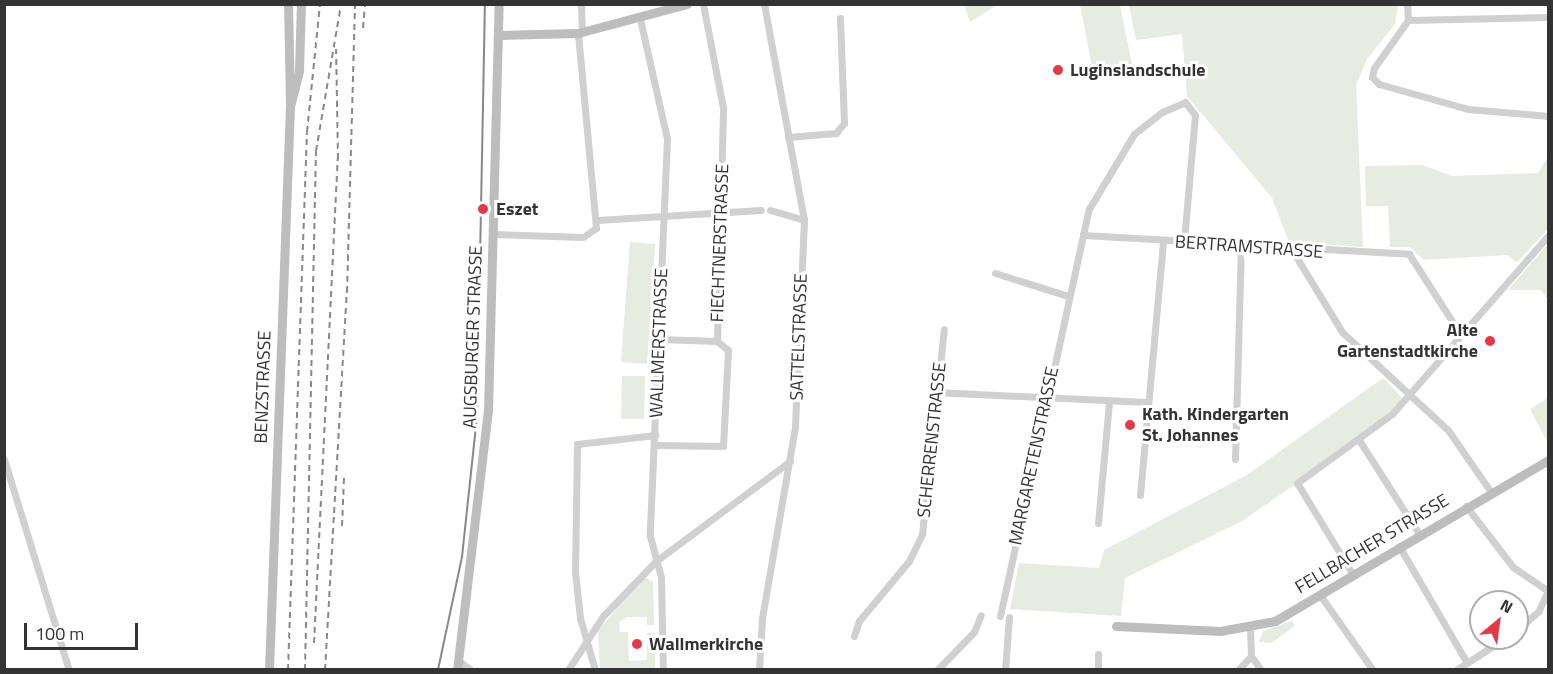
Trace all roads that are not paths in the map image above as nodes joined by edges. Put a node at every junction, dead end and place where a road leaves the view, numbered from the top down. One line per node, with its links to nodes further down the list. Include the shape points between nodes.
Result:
1 (288, 4): 16 (main road, BENZSTRASSE)
2 (301, 4): 16 (main road, BENZSTRASSE, via 299,70)
3 (499, 4): 15 (main road, AUGSBURGER STRASSE)
4 (581, 4): 14 (street)
5 (687, 4): 9 (main road)
6 (703, 4): 21 (street, FIECHTNERSTRASSE, via 723,108)
7 (764, 4): 18 (street, SATTELSTRASSE)
8 (1407, 4): 13 (street)
9 (672, 7): 12 (main road)
10 (1548, 16): 13 (street)
11 (840, 18): 18 (street, via 844,123 836,133)
12 (640, 19): 14 (main road); 22 (street, WALLMERSTRASSE, via 667,139)
13 (1408, 20): 17 (street, via 1374,68 1372,77 1379,84 1468,109)
14 (580, 32): 15 (main road); 23 (street)
15 (498, 35): 25 (main road, AUGSBURGER STRASSE)
16 (290, 105): 74 (main road, BENZSTRASSE)
17 (1548, 116)
18 (788, 137): 24 (street, SATTELSTRASSE)
19 (761, 210): 21 (street)
20 (770, 210): 24 (street)
21 (720, 213): 22 (street); 37 (street, FIECHTNERSTRASSE)
22 (664, 214): 23 (street); 36 (street, WALLMERSTRASSE)
23 (597, 220): 25 (street, via 596,228 583,237)
24 (804, 220): 49 (street, SATTELSTRASSE)
25 (494, 234): 72 (main road, AUGSBURGER STRASSE, via 486,442)
26 (1083, 235): 28 (street, BERTRAMSTRASSE); 29 (street, MARGARETENSTRASSE, via 1097,188 1134,134 1185,102 1193,108); 33 (street, MARGARETENSTRASSE)
27 (1548, 236): 35 (street)
28 (1163, 241): 29 (street, BERTRAMSTRASSE); 42 (street)
29 (1184, 242): 30 (street, BERTRAMSTRASSE)
30 (1241, 246): 31 (street, BERTRAMSTRASSE); 47 (street)
31 (1292, 250): 35 (street, BERTRAMSTRASSE, via 1403,253 1413,258); 39 (street, via 1342,332)
32 (995, 273): 33 (street)
33 (1068, 296): 40 (street, MARGARETENSTRASSE)
34 (944, 329): 38 (street, SCHERRENSTRASSE)
35 (1461, 335): 39 (street)
36 (659, 339): 37 (street); 43 (street, WALLMERSTRASSE)
37 (717, 341): 45 (street, FIECHTNERSTRASSE, via 728,350 723,446)
38 (935, 392): 40 (street); 66 (street, SCHERRENSTRASSE, via 922,534 909,561 859,621)
39 (1410, 393): 44 (street); 50 (street, via 1448,430)
40 (1046, 396): 41 (street); 61 (street, MARGARETENSTRASSE)
41 (1109, 401): 42 (street); 53 (street)
42 (1147, 402): 51 (street)
43 (655, 435): 45 (street, WALLMERSTRASSE); 67 (street, via 577,444 575,572)
44 (1359, 440): 54 (street); 57 (street, via 1297,483)
45 (655, 445): 56 (street, WALLMERSTRASSE, via 650,536)
46 (4, 459): 73 (street)
47 (1235, 459)
48 (1548, 460): 50 (main road, FELLBACHER STRASSE)
49 (790, 461): 56 (street); 79 (street, SATTELSTRASSE, via 762,618)
50 (1491, 492): 52 (main road, FELLBACHER STRASSE)
51 (1140, 495)
52 (1466, 506): 54 (main road, FELLBACHER STRASSE); 58 (street, via 1512,567)
53 (1098, 523)
54 (1419, 534): 55 (main road, FELLBACHER STRASSE)
55 (1399, 546): 57 (main road, FELLBACHER STRASSE); 71 (street)
56 (656, 561): 67 (street, via 618,597); 78 (street, WALLMERSTRASSE)
57 (1352, 573): 59 (main road, FELLBACHER STRASSE)
58 (1548, 591): 63 (street, via 1538,612)
59 (1320, 595): 65 (main road, FELLBACHER STRASSE); 85 (street)
60 (981, 615): 80 (street, via 974,632)
61 (1000, 616)
62 (1009, 617): 81 (street)
63 (1529, 620)
64 (1116, 626): 65 (main road, via 1194,632)
65 (1250, 628): 70 (street)
66 (854, 636)
67 (587, 640): 76 (street); 77 (street)
68 (1487, 650): 71 (street)
69 (1098, 654): 82 (street)
70 (1251, 656): 83 (street); 84 (street)
71 (1467, 663): 86 (street)
72 (458, 665): 75 (street)
73 (69, 669)
74 (269, 669)
75 (471, 669)
76 (568, 669)
77 (595, 669)
78 (663, 669)
79 (759, 669)
80 (937, 669)
81 (1005, 669)
82 (1098, 669)
83 (1238, 669)
84 (1261, 669)
85 (1372, 669)
86 (1456, 669)

